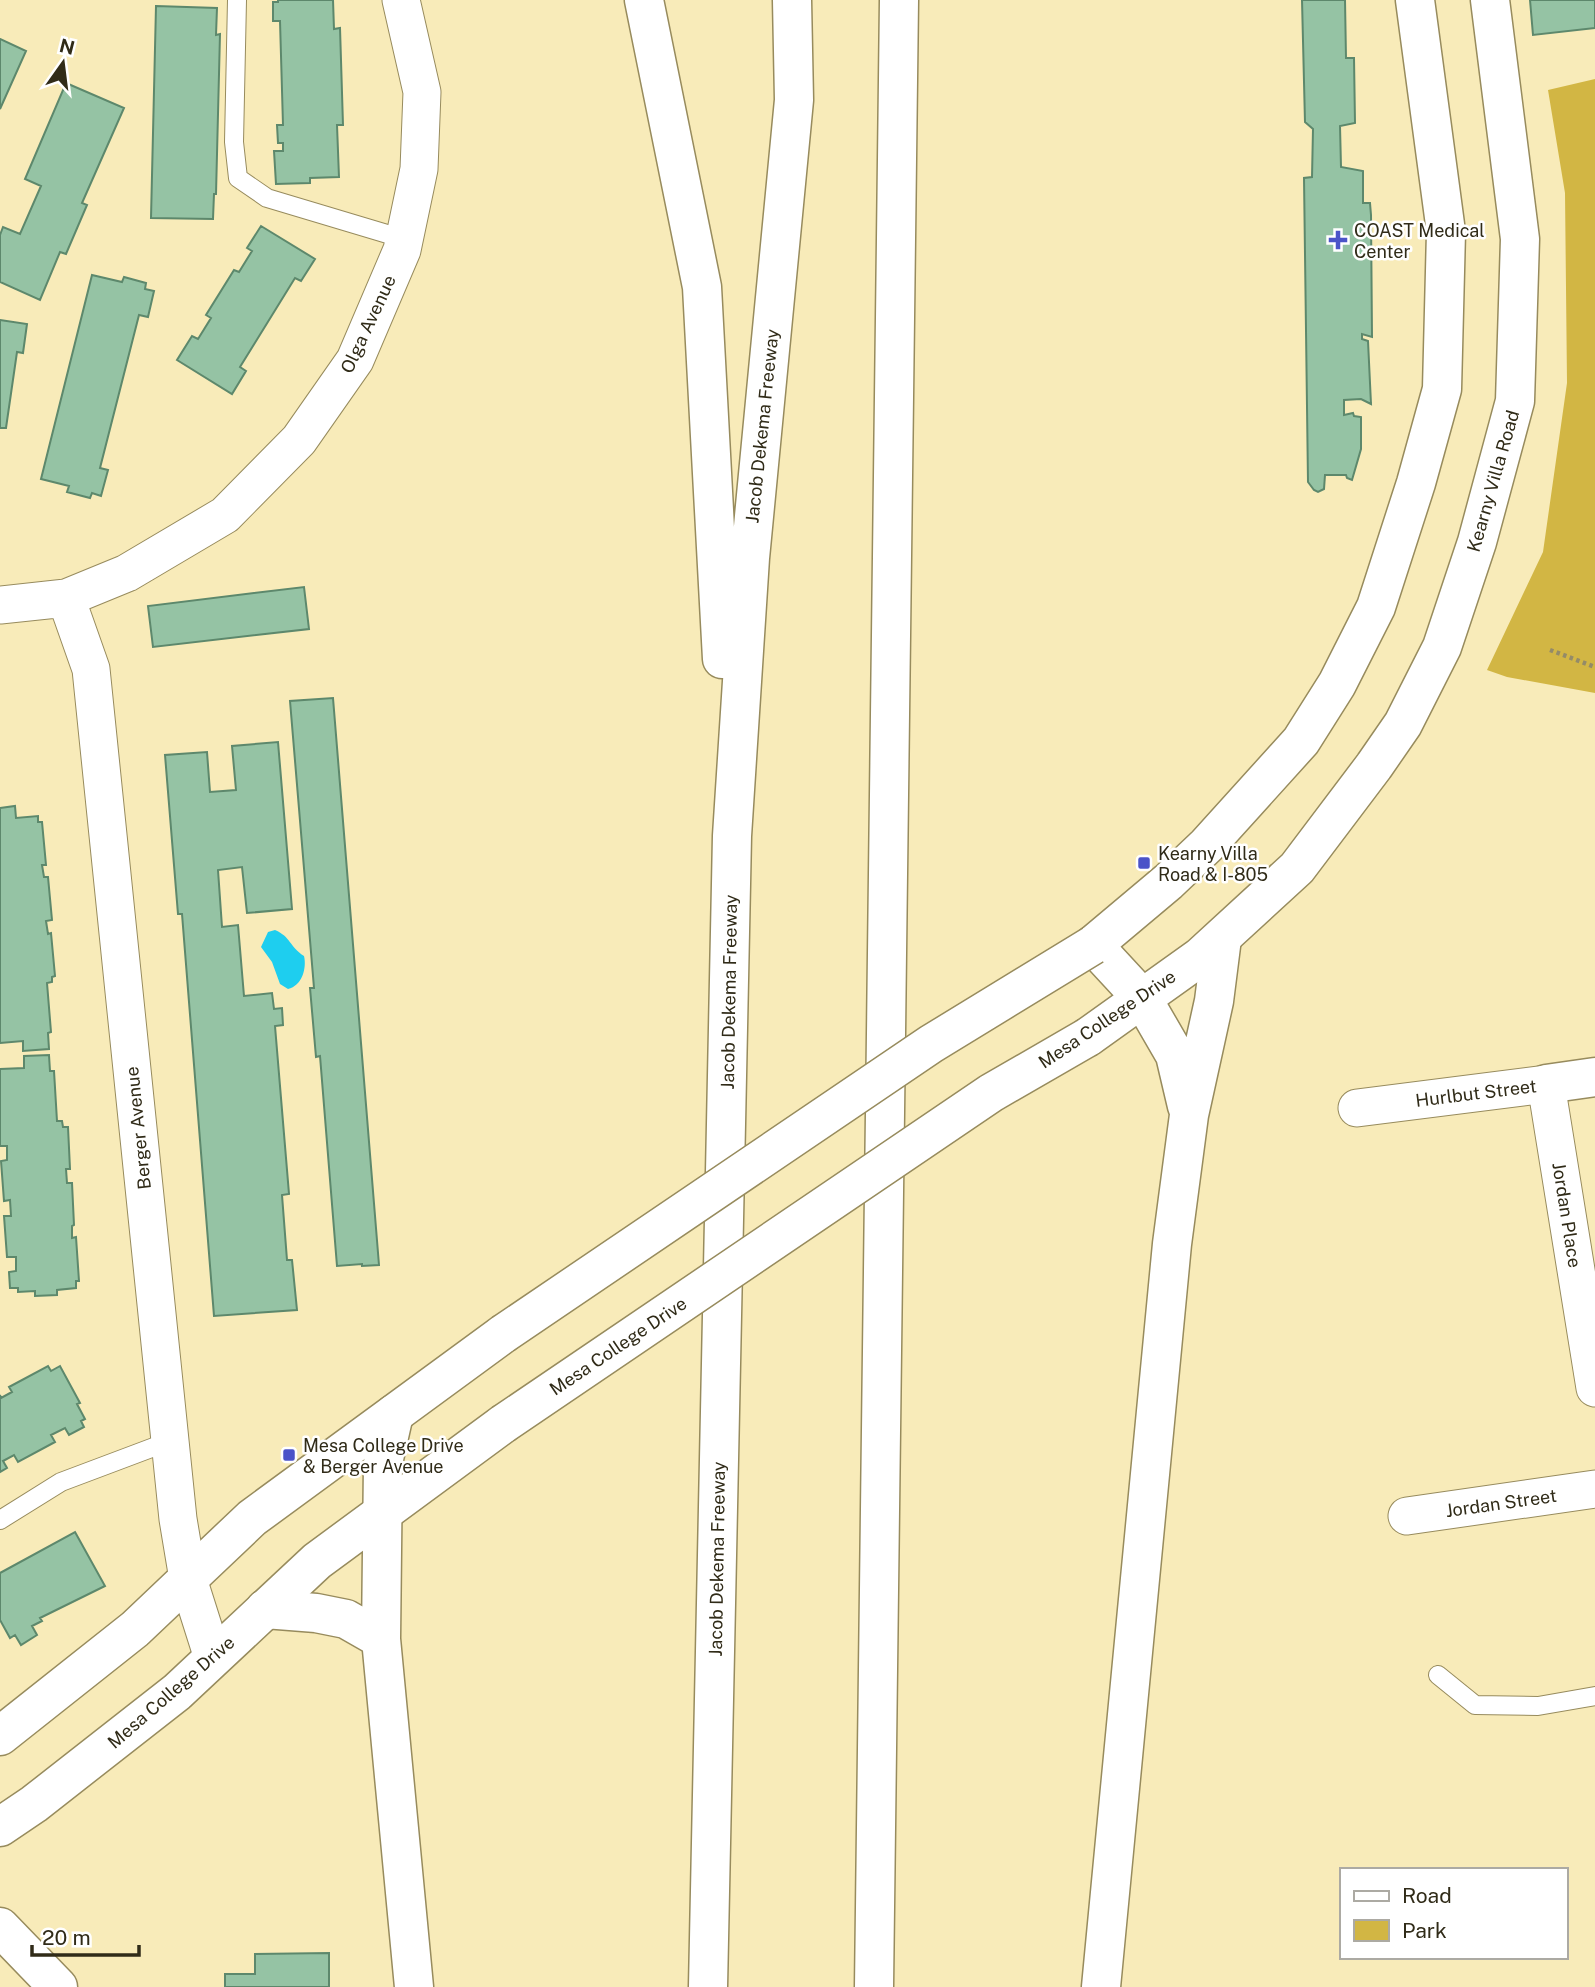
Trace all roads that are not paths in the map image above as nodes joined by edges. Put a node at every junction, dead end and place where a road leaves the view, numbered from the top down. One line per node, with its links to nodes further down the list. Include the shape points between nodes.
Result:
1 (237, 0): 8 (lane, via 234,142 238,178 267,198)
2 (401, 0): 8 (street, Olga Avenue, via 422,92 419,169)
3 (644, 0): 11 (main road, via 702,287)
4 (792, 0): 11 (main road, Jacob Dekema Freeway, via 794,100 750,558)
5 (899, 0): 39 (main road)
6 (1415, 0): 14 (main road, via 1446,232 1442,388 1376,607 1301,741 1207,845)
7 (1490, 0): 12 (main road, Kearny Villa Road, via 1520,240 1516,401 1442,647 1403,724 1297,868)
8 (404, 239): 9 (street, Olga Avenue, via 355,360 299,440 225,515 127,573)
9 (66, 598): 10 (street, Olga Avenue); 22 (street, Berger Avenue, via 91,669)
10 (0, 606)
11 (732, 836): 38 (main road, Jacob Dekema Freeway)
12 (1261, 899): 13 (main road, Mesa College Drive)
13 (1222, 938): 15 (main road, Mesa College Drive); 19 (main road, via 1214,1001)
14 (1093, 945): 15 (main road); 21 (main road, bridge, via 931,1044 503,1334)
15 (1142, 998): 19 (main road, via 1175,1055); 24 (main road, Mesa College Drive, bridge, via 1088,1037 991,1093 503,1424)
16 (1595, 1077): 17 (main road, Hurlbut Street)
17 (1546, 1084): 18 (street, Hurlbut Street); 20 (street, Jordan Place)
18 (1357, 1108)
19 (1189, 1115): 40 (main road, via 1172,1244)
20 (1595, 1388)
21 (394, 1414): 24 (main road, via 383,1463); 27 (main road, via 252,1518)
22 (170, 1441): 26 (lane, via 61,1482); 27 (street, Berger Avenue)
23 (1595, 1489): 25 (street, Jordan Street)
24 (383, 1513): 28 (main road, Mesa College Drive, via 317,1561); 29 (main road)
25 (1407, 1516)
26 (0, 1520)
27 (188, 1579): 30 (street, Berger Avenue); 33 (main road, via 135,1629)
28 (265, 1609): 29 (main road, via 346,1619); 30 (main road, Mesa College Drive)
29 (382, 1639): 37 (main road)
30 (213, 1658): 34 (main road, Mesa College Drive, via 177,1692)
31 (1438, 1675): 32 (lane, via 1475,1705 1538,1706)
32 (1595, 1696)
33 (0, 1736)
34 (0, 1827)
35 (0, 1927): 36 (main road)
36 (58, 1987)
37 (414, 1987)
38 (708, 1987)
39 (874, 1987)
40 (1101, 1987)

